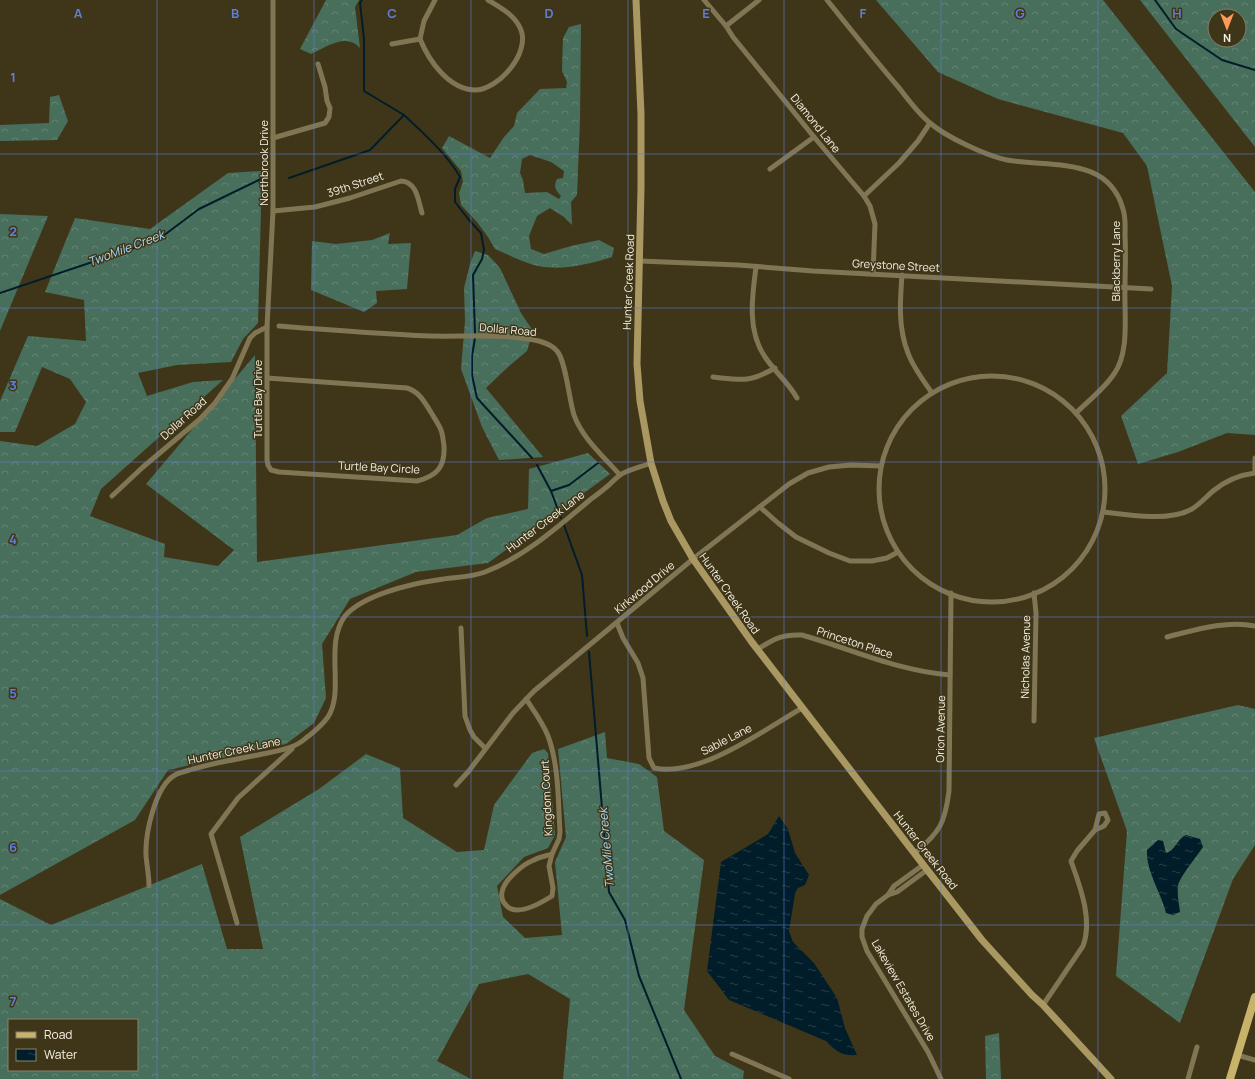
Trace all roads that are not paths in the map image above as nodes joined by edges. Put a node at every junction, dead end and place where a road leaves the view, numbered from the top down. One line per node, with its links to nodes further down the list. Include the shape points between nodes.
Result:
1 (273, 0): 14 (street, Northbrook Drive)
2 (435, 0): 9 (street, via 424,21)
3 (488, 0): 9 (street, via 513,18 523,38 517,59 503,76 491,84 478,90 457,84 434,66)
4 (636, 0): 19 (main road, Hunter Creek Road, via 641,114)
5 (704, 0): 8 (street, Diamond Lane)
6 (759, 0): 8 (street)
7 (827, 0): 12 (street, Blackberry Lane)
8 (726, 26): 13 (street, Diamond Lane)
9 (420, 39): 10 (street)
10 (392, 44)
11 (318, 64): 14 (street, via 330,108 329,117 325,123)
12 (930, 124): 16 (street, via 899,163); 23 (street, Blackberry Lane, via 963,143 1005,159 1078,167 1092,171 1104,180 1119,197 1124,211)
13 (814, 137): 15 (street); 16 (street, Diamond Lane)
14 (274, 138): 17 (street, Northbrook Drive)
15 (770, 169)
16 (864, 196): 21 (street, Diamond Lane, via 870,206 874,224)
17 (274, 211): 18 (street, 39th Street, via 315,207 401,181 414,186); 25 (street, Northbrook Drive)
18 (422, 212)
19 (640, 261): 20 (street, Greystone Street); 34 (main road, Hunter Creek Road, via 637,364 640,401)
20 (756, 267): 21 (street, Greystone Street); 27 (street, via 754,329 760,350)
21 (872, 274): 22 (street, Greystone Street)
22 (902, 275): 23 (street, Greystone Street); 30 (street, via 900,303 903,339 914,366)
23 (1125, 289): 24 (street, Greystone Street); 32 (street, Blackberry Lane, via 1123,352 1119,367 1111,379)
24 (1151, 290)
25 (267, 326): 29 (street, Turtle Bay Drive); 39 (street, Dollar Road, via 250,338 232,378 215,403)
26 (279, 326): 38 (street, Dollar Road, via 414,335 518,338 547,343 559,352 562,359 573,409 582,430)
27 (774, 368): 28 (street, via 761,376 747,380); 31 (street)
28 (713, 377)
29 (267, 378): 36 (street, Turtle Bay Drive, via 268,465); 36 (street, Turtle Bay Circle, via 414,390 422,397 441,429 444,450 440,467 434,474 416,481)
30 (932, 393): 32 (street, via 952,383 974,378 1007,377 1029,382 1050,392); 35 (street, via 912,409 899,424 889,441)
31 (797, 398)
32 (1076, 413): 41 (street, via 1096,444 1101,459 1105,486)
33 (1255, 458): 37 (street)
34 (651, 463): 38 (street); 43 (main road, Hunter Creek Road, via 672,521)
35 (881, 466): 40 (street, Kirkwood Drive, via 844,466 815,471 789,484); 42 (street, via 879,484 883,519)
36 (271, 470)
37 (1255, 473): 41 (street, via 1242,474 1225,482 1197,506 1184,513 1155,516)
38 (620, 475): 55 (street, Hunter Creek Lane, via 574,514 521,554 502,565 460,578 438,579 395,589 369,600 350,612 342,623 336,644 332,710 324,722)
39 (112, 496)
40 (760, 507): 42 (street, via 796,537 850,561 865,562 887,558); 43 (street, Kirkwood Drive)
41 (1103, 512): 45 (street, via 1094,538 1078,561 1058,580)
42 (898, 552): 44 (street, via 927,581)
43 (693, 559): 46 (street, Kirkwood Drive); 50 (main road, Hunter Creek Road)
44 (951, 593): 45 (street, via 974,600 998,601); 51 (street, Orion Avenue)
45 (1034, 593): 54 (street, Nicholas Avenue)
46 (617, 623): 52 (street, Kirkwood Drive); 53 (street, Sable Lane, via 643,678 649,758 654,768 671,770 721,755)
47 (1255, 626): 49 (street, via 1224,625)
48 (461, 628): 56 (street, via 465,716 474,737)
49 (1167, 637)
50 (758, 649): 51 (street, Princeton Place, via 774,638 787,635 802,636 900,667); 53 (main road, Hunter Creek Road)
51 (950, 675): 59 (street, Orion Avenue, via 947,806 944,820 937,833)
52 (526, 699): 56 (street, Kirkwood Drive); 60 (street, Kingdom Court, via 539,717 554,757 560,832)
53 (802, 708): 59 (main road, Hunter Creek Road)
54 (1034, 721)
55 (296, 746): 62 (street, Hunter Creek Lane, via 201,766 174,775 164,786 147,834); 63 (street, Hunter Creek Lane, via 238,798 211,834)
56 (485, 748): 57 (street, Kirkwood Drive)
57 (456, 785)
58 (1095, 830): 65 (street, via 1071,861 1085,910 1087,925 1083,946)
59 (915, 853): 61 (main road, Hunter Creek Road)
60 (552, 854): 60 (street, Kingdom Court, via 532,860 509,879 502,892 506,906 519,911 552,896 549,866)
61 (925, 867): 65 (main road, Hunter Creek Road, via 987,945); 71 (street, Lakeview Estates Drive, via 897,892 876,904 867,916 862,930 864,944 928,1052)
62 (149, 886)
63 (237, 923)
64 (1255, 997): 68 (main road)
65 (1043, 1005): 72 (main road, Hunter Creek Road)
66 (1196, 1047): 73 (street)
67 (732, 1054): 70 (street)
68 (1237, 1055): 69 (street); 74 (main road)
69 (1255, 1060)
70 (789, 1079)
71 (941, 1079)
72 (1111, 1079)
73 (1188, 1079)
74 (1230, 1079)

